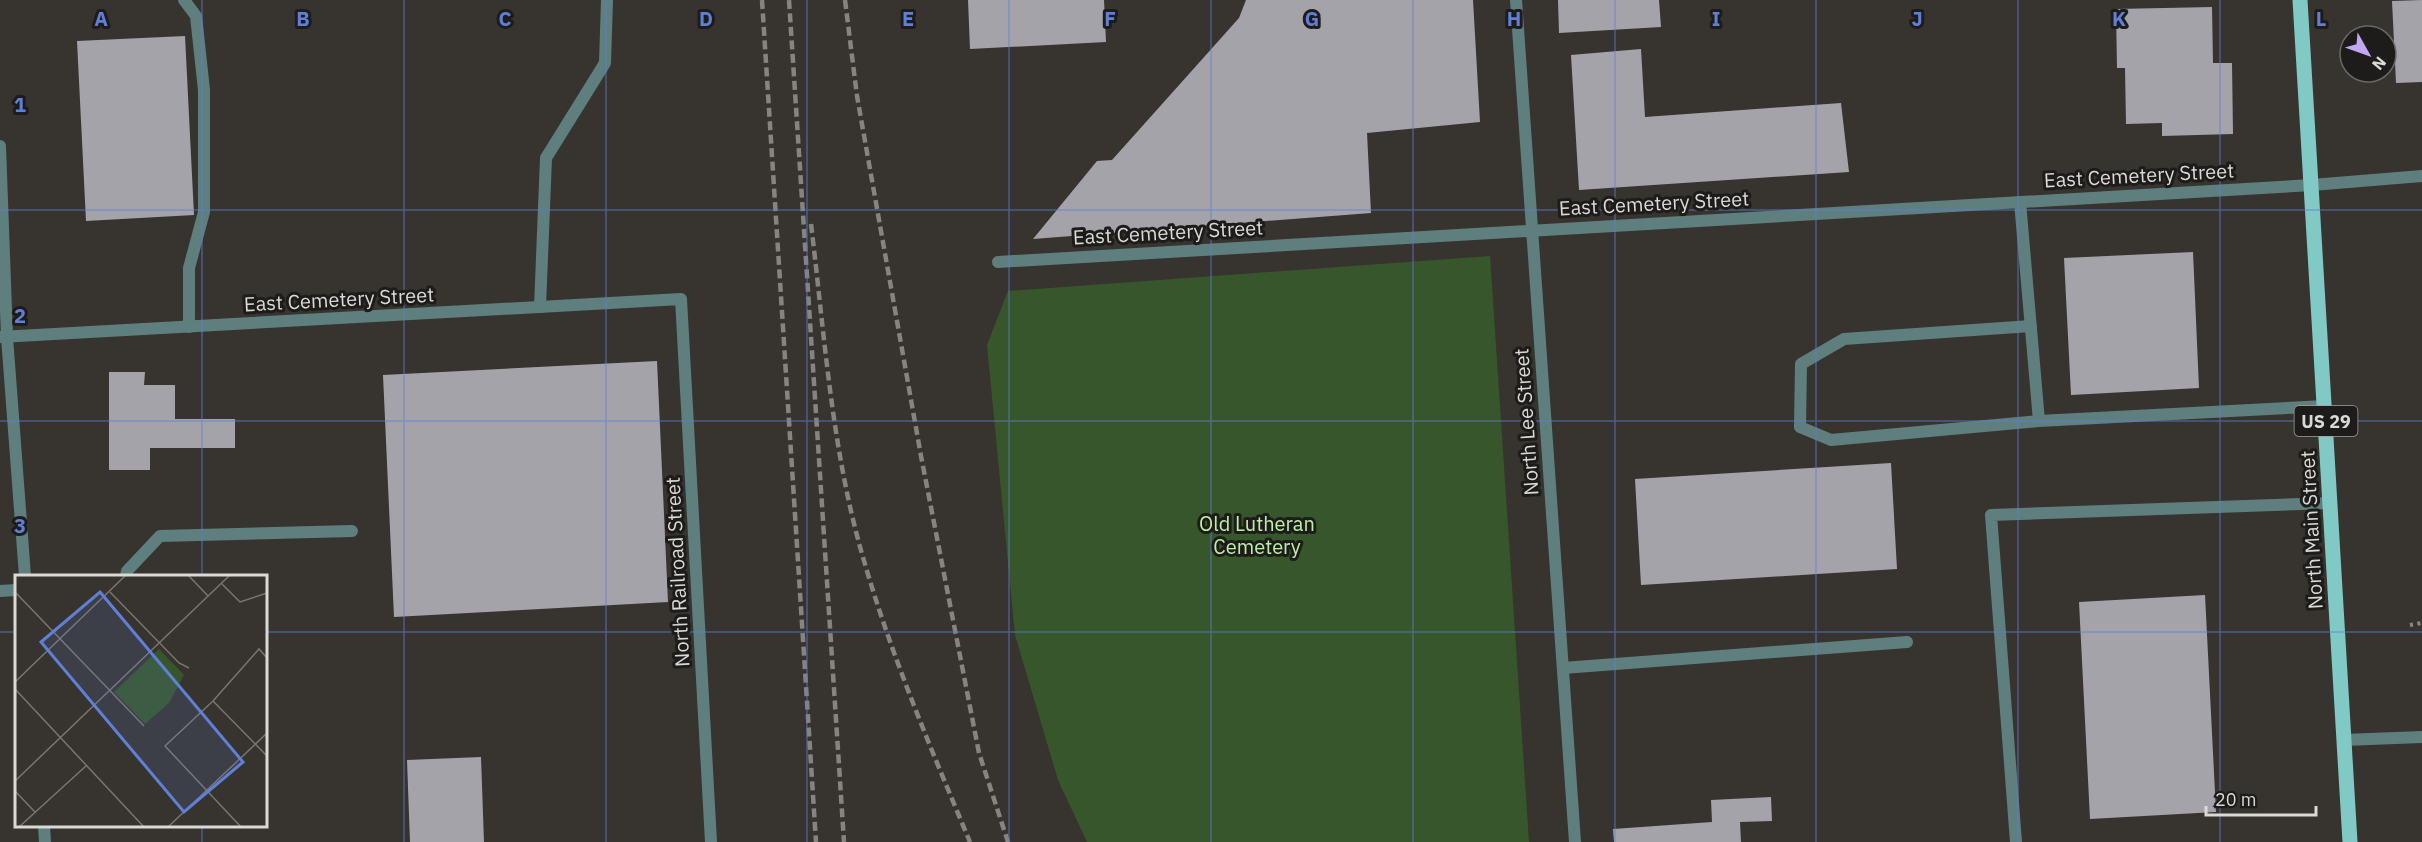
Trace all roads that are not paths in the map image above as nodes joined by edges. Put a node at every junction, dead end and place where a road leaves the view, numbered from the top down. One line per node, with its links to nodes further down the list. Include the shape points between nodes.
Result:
1 (184, 0): 14 (street, via 196,16 204,90 204,212 189,268)
2 (608, 0): 12 (street, via 605,63 546,158)
3 (1516, 0): 9 (street, North Lee Street)
4 (2300, 0): 7 (main road, North Main Street / US 29)
5 (0, 146): 15 (street)
6 (2422, 176): 7 (street, East Cemetery Street)
7 (2312, 185): 8 (street, East Cemetery Street); 16 (main road, North Main Street / US 29)
8 (2020, 202): 9 (street, East Cemetery Street); 13 (street)
9 (1533, 230): 10 (street, East Cemetery Street); 25 (street, North Lee Street)
10 (998, 262)
11 (681, 299): 12 (street, East Cemetery Street); 30 (street, North Railroad Street)
12 (540, 307): 14 (street, East Cemetery Street)
13 (2031, 326): 17 (street); 17 (street, via 1844,339 1801,364 1800,427 1831,440)
14 (189, 327): 15 (street, East Cemetery Street)
15 (4, 337): 20 (street)
16 (2325, 406): 17 (street); 18 (main road, North Main Street / US 29)
17 (2039, 421)
18 (2330, 503): 27 (main road, North Main Street / US 29); 32 (street, via 1991,515)
19 (352, 531): 21 (street, via 160,536)
20 (25, 575)
21 (126, 575)
22 (15, 590): 23 (street)
23 (0, 591)
24 (1907, 642): 25 (street)
25 (1563, 668): 31 (street, North Lee Street)
26 (2422, 737): 27 (street)
27 (2344, 740): 33 (main road, North Main Street / US 29)
28 (44, 827): 29 (street)
29 (45, 842)
30 (711, 842)
31 (1575, 842)
32 (2016, 842)
33 (2350, 842)

